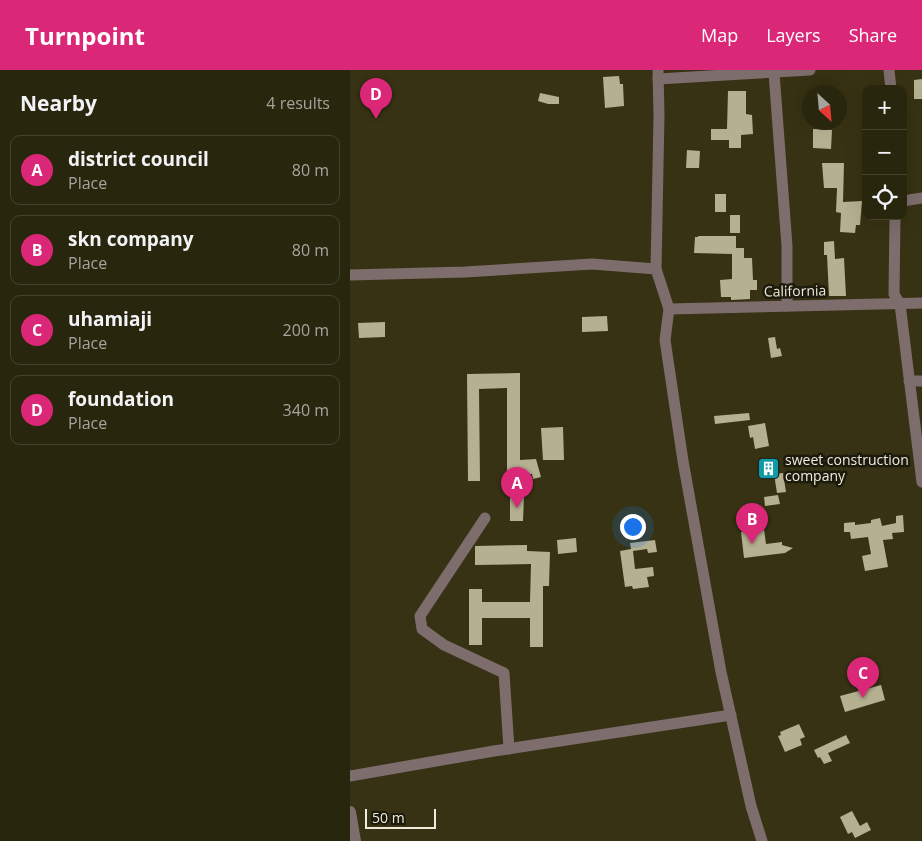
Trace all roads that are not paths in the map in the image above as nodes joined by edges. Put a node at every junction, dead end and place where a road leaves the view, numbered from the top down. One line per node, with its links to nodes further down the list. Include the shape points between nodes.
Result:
1 (810, 70): 3 (street)
2 (889, 70): 5 (street)
3 (774, 73): 4 (street); 13 (street, via 787,246)
4 (658, 74): 9 (street)
5 (891, 85)
6 (922, 198): 7 (street)
7 (907, 200)
8 (896, 220): 12 (street, via 894,294)
9 (656, 269): 10 (street, via 592,264); 14 (street)
10 (350, 275)
11 (922, 303): 12 (street, California)
12 (900, 304): 13 (street, California); 15 (street)
13 (786, 306): 14 (street, California)
14 (669, 309): 19 (street, via 665,340 679,433 719,664)
15 (909, 381): 16 (street); 17 (street)
16 (922, 381)
17 (922, 482)
18 (485, 518): 20 (street, via 420,616 422,629 444,645 504,673)
19 (731, 715): 20 (street); 24 (street)
20 (509, 749): 21 (street)
21 (350, 776)
22 (350, 812): 23 (street)
23 (355, 841)
24 (762, 841)

